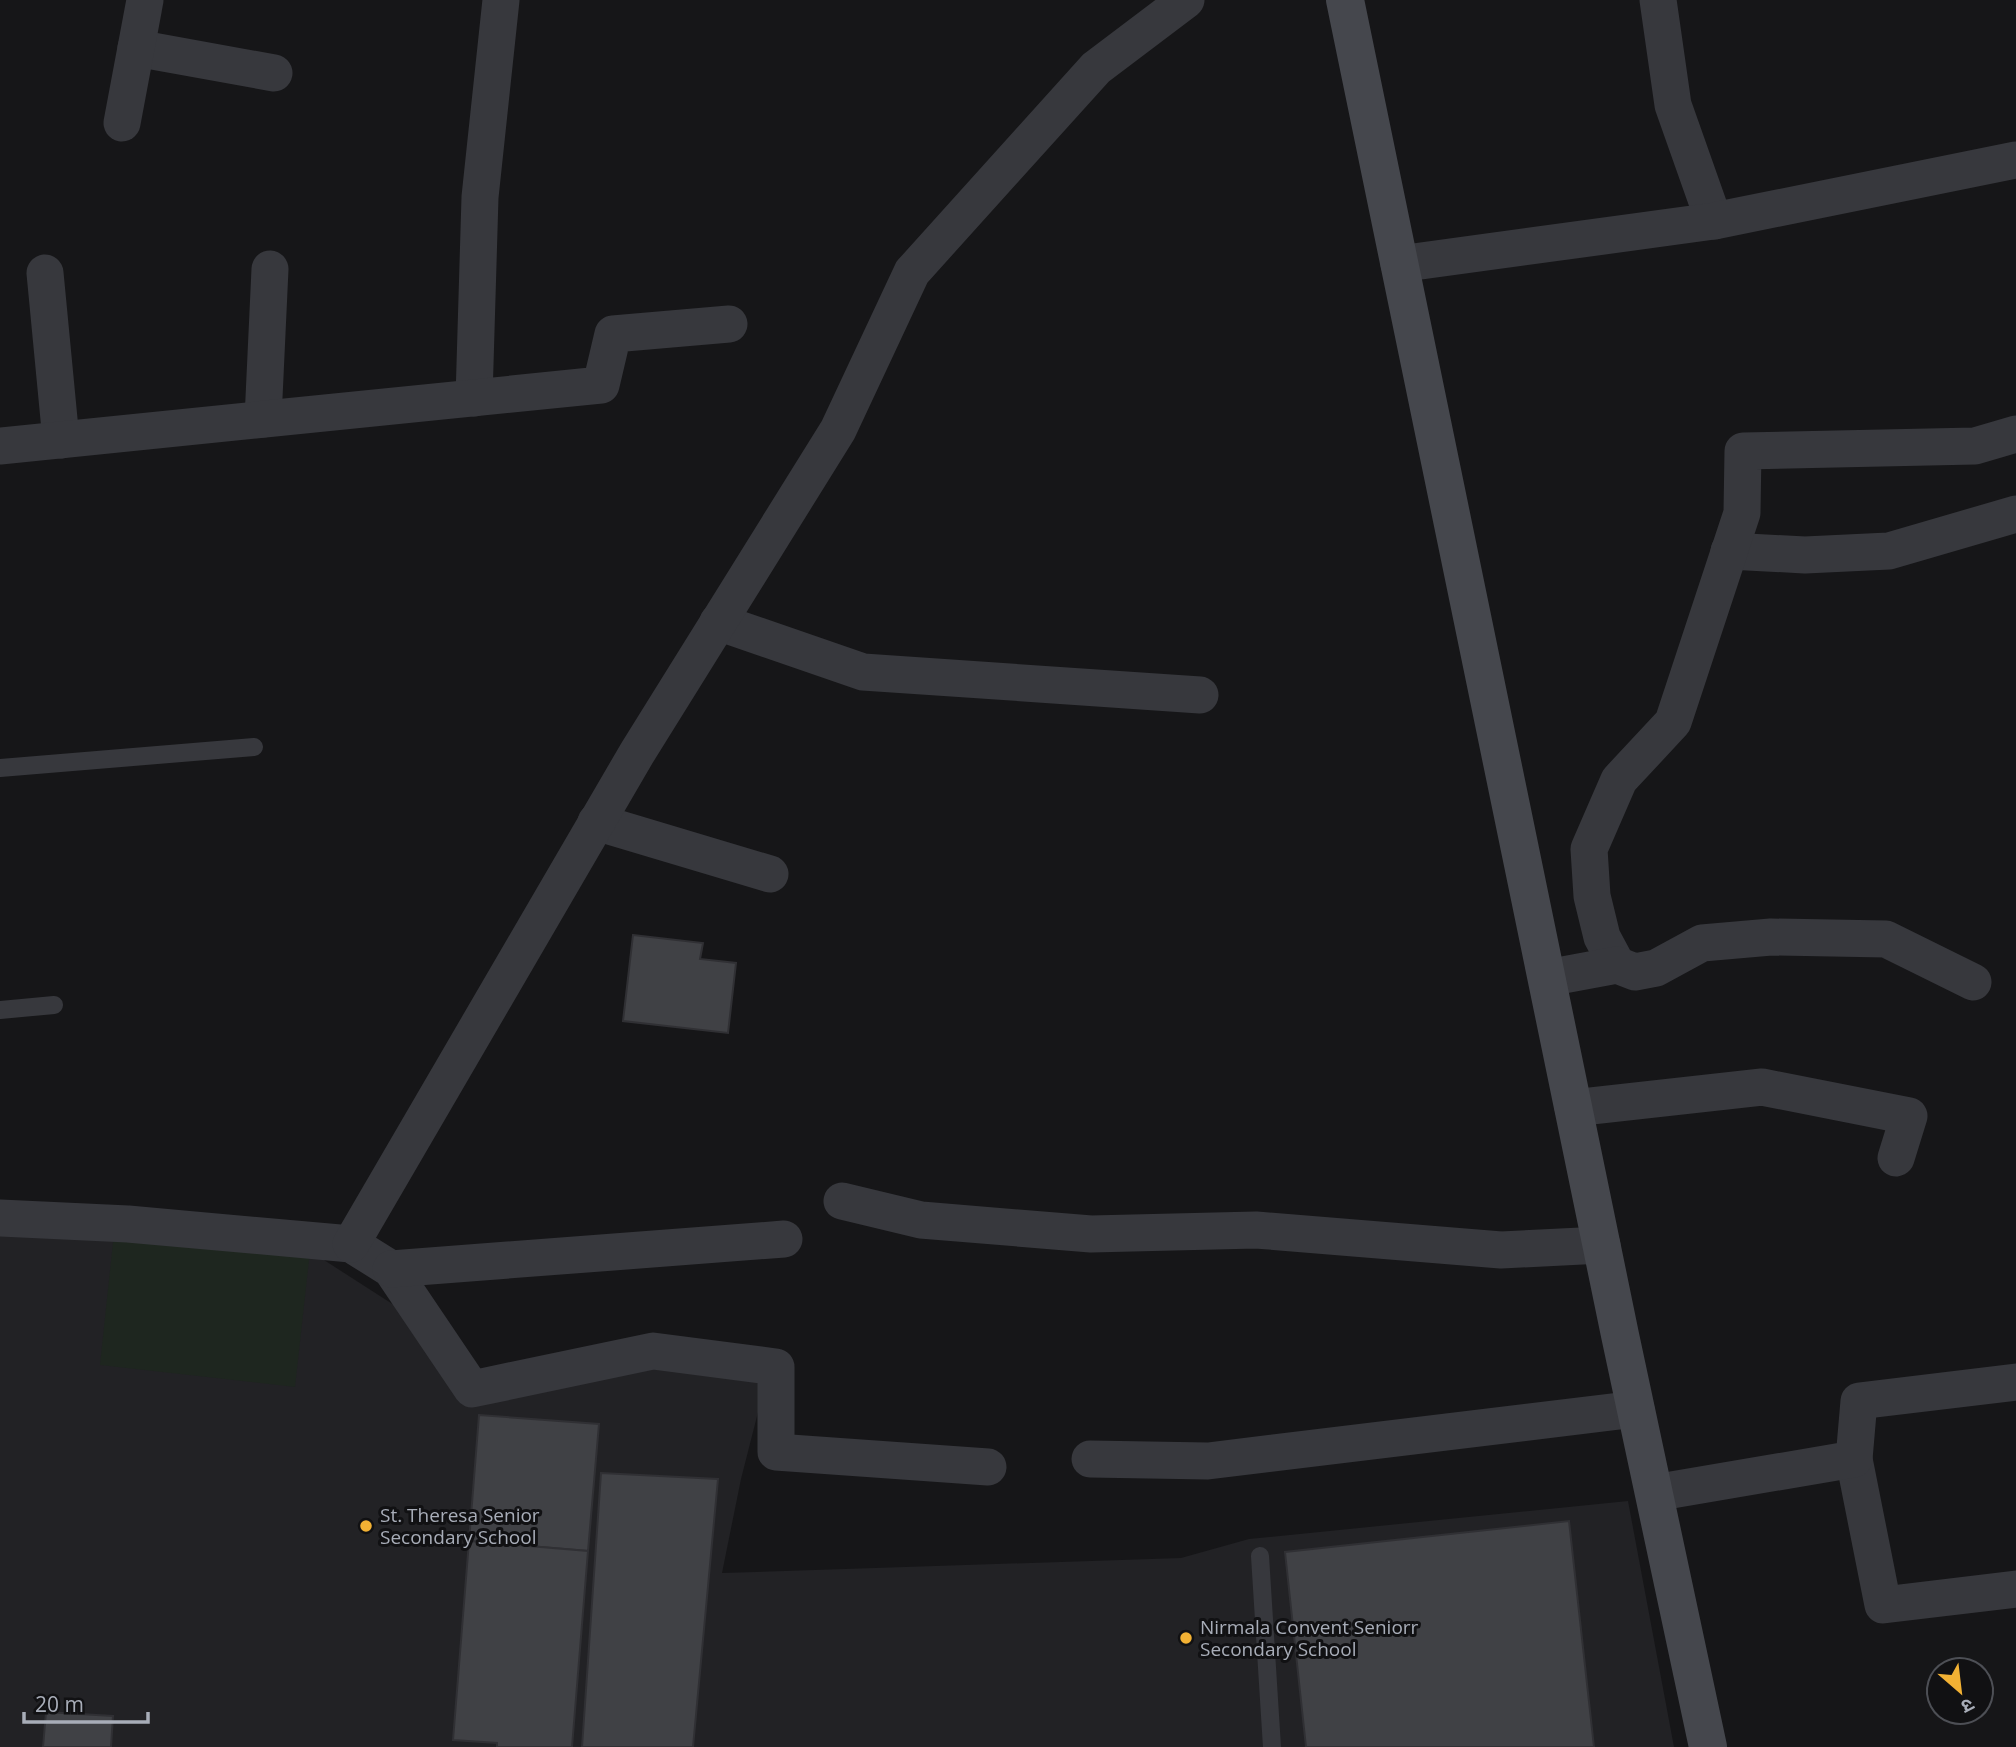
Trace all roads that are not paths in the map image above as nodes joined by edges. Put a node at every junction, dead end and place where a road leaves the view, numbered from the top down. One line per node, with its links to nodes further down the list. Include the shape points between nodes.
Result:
1 (145, 0): 6 (street)
2 (501, 0): 15 (street, via 480,197)
3 (1186, 0): 22 (street, via 1096,68 912,272 838,430)
4 (1345, 0): 11 (main road)
5 (1658, 0): 10 (street, via 1673,105)
6 (136, 48): 7 (street); 8 (street)
7 (274, 73)
8 (122, 123)
9 (2016, 160): 10 (street)
10 (1714, 221): 11 (street)
11 (1399, 264): 29 (main road)
12 (270, 269): 16 (street)
13 (45, 273): 18 (street)
14 (729, 324): 15 (street, via 613,334 601,385)
15 (474, 398): 16 (street)
16 (263, 419): 18 (street)
17 (2016, 434): 21 (street, via 1975,446 1743,452 1742,513)
18 (61, 440): 19 (street)
19 (0, 446)
20 (2016, 514): 21 (street, via 1889,551 1805,555)
21 (1729, 551): 28 (street, via 1673,722 1619,780 1589,849 1592,896 1602,937)
22 (718, 622): 23 (street, via 863,672); 26 (street)
23 (1199, 695)
24 (254, 747): 25 (lane)
25 (0, 768)
26 (596, 822): 27 (street); 38 (street)
27 (771, 874)
28 (1616, 965): 29 (street); 30 (street, via 1635,972 1656,968 1702,943 1771,937 1886,939)
29 (1547, 978): 33 (main road)
30 (1973, 982)
31 (54, 1005): 32 (lane)
32 (0, 1010)
33 (1573, 1108): 34 (street, via 1762,1087 1909,1116); 39 (main road)
34 (1896, 1158)
35 (842, 1201): 39 (street, via 921,1220 1091,1234 1256,1230 1500,1251)
36 (0, 1218): 38 (street, via 128,1223)
37 (784, 1239): 40 (street)
38 (351, 1244): 40 (street)
39 (1602, 1245): 42 (main road)
40 (391, 1269): 45 (street, via 472,1389 653,1351 776,1367 776,1452)
41 (2016, 1382): 44 (street, via 1859,1401)
42 (1636, 1409): 43 (street, via 1208,1461); 46 (main road)
43 (1090, 1459)
44 (1854, 1459): 46 (street); 48 (street, via 1883,1605)
45 (988, 1467)
46 (1654, 1493): 50 (main road)
47 (1261, 1556): 49 (lane)
48 (2016, 1589)
49 (1272, 1747)
50 (1708, 1747)

